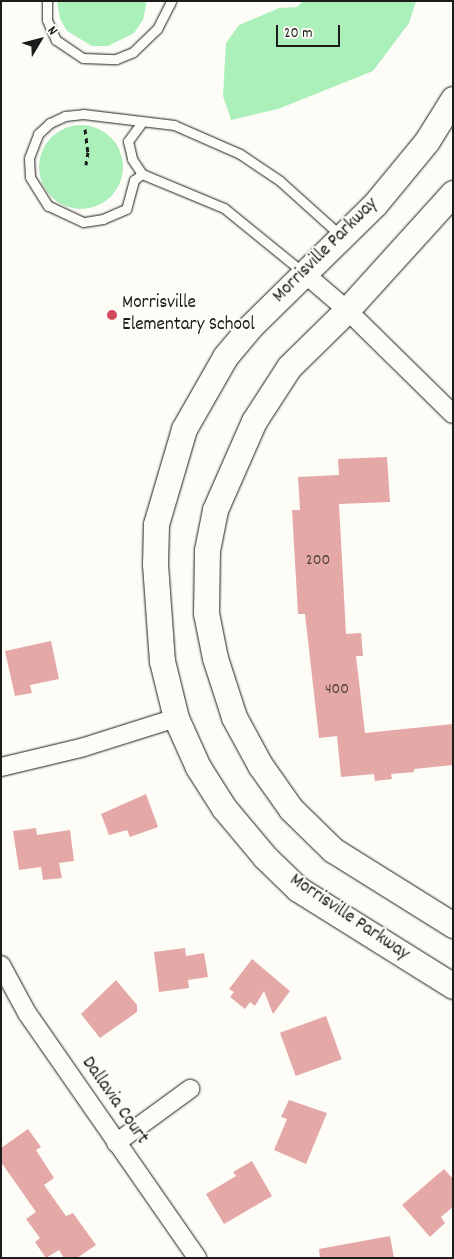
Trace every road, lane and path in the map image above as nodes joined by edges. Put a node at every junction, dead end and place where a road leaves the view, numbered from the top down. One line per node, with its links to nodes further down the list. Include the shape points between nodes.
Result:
1 (47, 1): 2 (lane, via 47,20 56,40 83,58 116,59 133,52 158,29)
2 (172, 1)
3 (453, 98): 9 (main road, Morrisville Parkway, via 407,166)
4 (84, 114): 5 (lane); 6 (path, via 88,152); 7 (lane, via 65,116 50,123 32,146 30,176 48,206 83,222 116,215 126,210 134,180)
5 (142, 122): 7 (lane, via 128,141 132,159); 9 (lane, via 174,125 240,154 280,180)
6 (86, 165)
7 (142, 174): 10 (lane, via 224,208)
8 (453, 193): 11 (main road)
9 (341, 237): 10 (main road, Morrisville Parkway)
10 (304, 273): 11 (street); 13 (main road, Morrisville Parkway, via 250,326 225,357 184,429 169,475 156,524 156,606 162,661)
11 (347, 310): 12 (street); 15 (main road, via 289,367 235,459 215,510 210,534 206,613 215,658 234,716 260,765 291,809 333,850)
12 (453, 414)
13 (176, 718): 14 (street, via 84,747); 17 (main road, Morrisville Parkway, via 198,767 224,808 265,857 298,889)
14 (1, 767)
15 (453, 925)
16 (1, 966): 19 (street, Dallavia Court, via 27,1013)
17 (453, 986)
18 (190, 1089): 19 (street)
19 (116, 1143): 20 (street, Dallavia Court)
20 (197, 1258)

